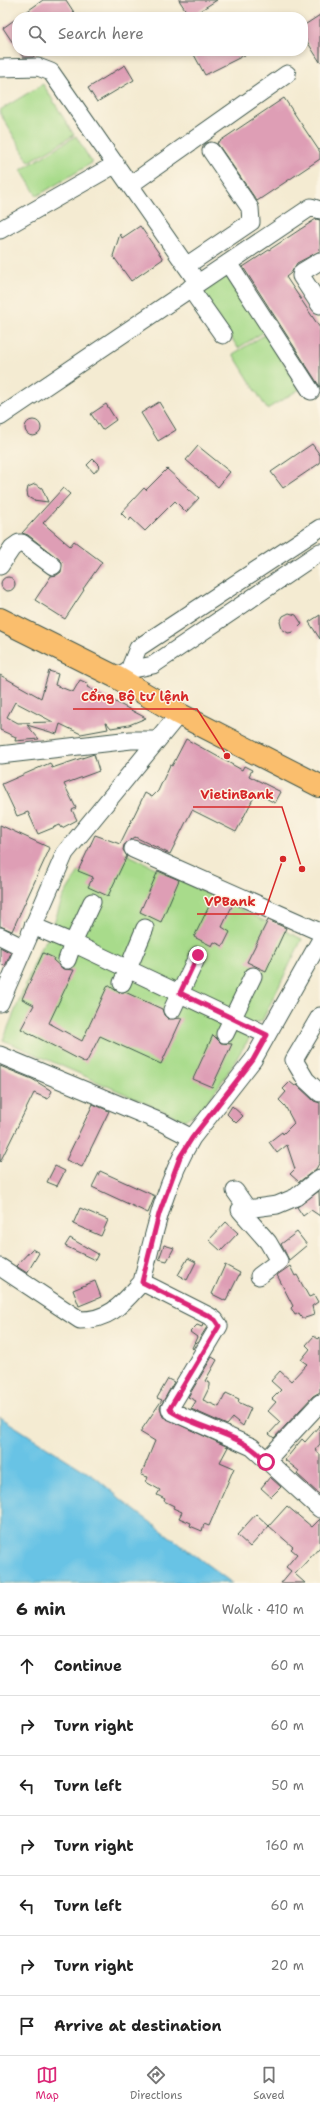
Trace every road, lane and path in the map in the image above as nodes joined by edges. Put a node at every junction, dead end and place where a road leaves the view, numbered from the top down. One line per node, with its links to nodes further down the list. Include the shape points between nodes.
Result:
1 (0, 68): 4 (street, via 38,67 51,72)
2 (287, 74): 5 (street)
3 (211, 151): 10 (street, via 250,208 251,222)
4 (116, 164): 5 (street); 7 (street)
5 (130, 185): 10 (street)
6 (320, 210): 9 (street, via 311,207)
7 (0, 230)
8 (320, 261): 12 (street, via 302,272 301,276)
9 (228, 263): 11 (street); 14 (street)
10 (186, 266): 11 (street)
11 (194, 285): 13 (street); 15 (street)
12 (320, 305)
13 (223, 335)
14 (312, 391)
15 (0, 417)
16 (320, 528): 21 (street, via 138,648)
17 (320, 552): 21 (street, via 153,665)
18 (0, 566): 19 (street, via 12,548 22,543)
19 (53, 566)
20 (0, 619): 21 (highway)
21 (123, 673): 22 (highway)
22 (179, 714): 23 (street); 25 (highway)
23 (157, 740): 24 (street, via 131,740); 28 (street, via 65,853)
24 (0, 756)
25 (320, 786)
26 (133, 849): 30 (street)
27 (92, 902): 33 (street)
28 (34, 926): 33 (street); 34 (street)
29 (145, 928): 37 (street)
30 (320, 932)
31 (0, 936): 34 (street)
32 (320, 941): 45 (street)
33 (73, 943): 36 (street); 37 (street)
34 (24, 948): 40 (street)
35 (198, 955): 39 (street)
36 (67, 960)
37 (125, 976): 39 (street)
38 (253, 976): 43 (street)
39 (180, 993): 41 (street); 43 (street)
40 (0, 1003)
41 (172, 1010)
42 (320, 1016): 47 (street, via 294,1060 298,1069)
43 (232, 1018): 44 (street); 45 (street)
44 (225, 1034)
45 (267, 1035): 48 (street, via 253,1060)
46 (0, 1055): 48 (street, via 161,1122)
47 (320, 1093)
48 (192, 1138): 54 (street, via 180,1157 159,1214)
49 (320, 1178): 51 (street, via 296,1197 277,1205)
50 (235, 1191): 51 (street)
51 (247, 1208): 53 (street, via 240,1210 268,1242 279,1261)
52 (0, 1267): 54 (street, via 80,1320 92,1320 118,1308)
53 (259, 1276)
54 (142, 1282): 56 (street, via 209,1316 219,1326 170,1408 171,1411 242,1442 260,1454)
55 (320, 1402): 56 (street)
56 (266, 1462): 57 (street)
57 (320, 1509)

